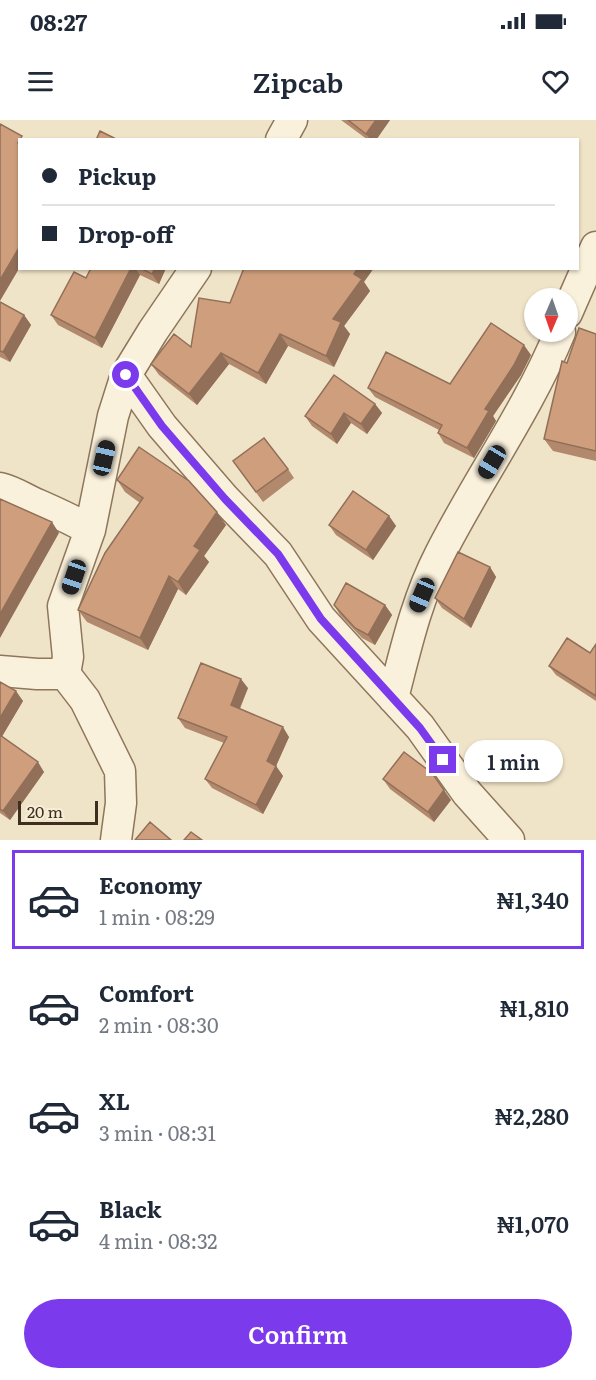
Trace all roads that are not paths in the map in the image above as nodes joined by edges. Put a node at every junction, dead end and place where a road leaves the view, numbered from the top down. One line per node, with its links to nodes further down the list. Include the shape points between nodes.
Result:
1 (292, 120): 2 (street)
2 (282, 138)
3 (596, 247): 5 (street)
4 (194, 270): 7 (street)
5 (578, 288)
6 (556, 342): 12 (street, via 439,555 414,615)
7 (126, 375): 9 (street, via 113,416); 12 (street, via 162,426 278,554 321,619)
8 (0, 488): 9 (street, via 16,491)
9 (90, 530): 11 (street, via 63,606 68,657)
10 (0, 671): 11 (street)
11 (65, 674): 13 (street, via 85,700 120,771)
12 (393, 698): 14 (street)
13 (116, 840)
14 (509, 840)

